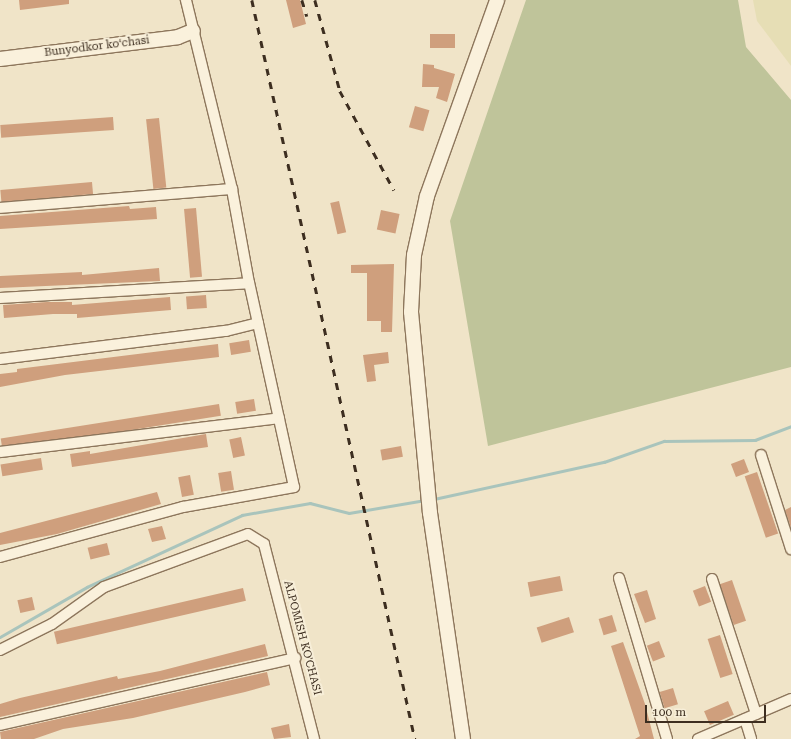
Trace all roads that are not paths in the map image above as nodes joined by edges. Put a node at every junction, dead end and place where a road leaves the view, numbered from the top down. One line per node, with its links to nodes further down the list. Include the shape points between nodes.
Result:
1 (186, 0): 3 (street)
2 (497, 0): 25 (main road, via 427,196 414,255 411,312 430,512)
3 (193, 31): 4 (main road, Bunyodkor koʻchasi, via 178,36); 5 (street)
4 (0, 58)
5 (232, 189): 6 (street); 7 (street)
6 (0, 208)
7 (249, 283): 8 (street); 9 (street)
8 (0, 298)
9 (258, 323): 10 (street, via 226,331); 11 (street)
10 (0, 359)
11 (279, 418): 12 (street); 15 (street, via 294,487 182,507)
12 (0, 452)
13 (760, 455): 14 (street)
14 (791, 549)
15 (0, 556)
16 (619, 578): 26 (street)
17 (712, 579): 21 (street)
18 (0, 650): 19 (street, ALPOMISH KO'CHASI, via 52,624 104,587 248,534 264,544)
19 (296, 658): 23 (street); 24 (street, ALPOMISH KO'CHASI)
20 (791, 699): 21 (street)
21 (756, 714): 22 (street)
22 (745, 719): 27 (street); 28 (street)
23 (0, 725)
24 (314, 739)
25 (463, 739)
26 (667, 739)
27 (698, 739)
28 (751, 739)

